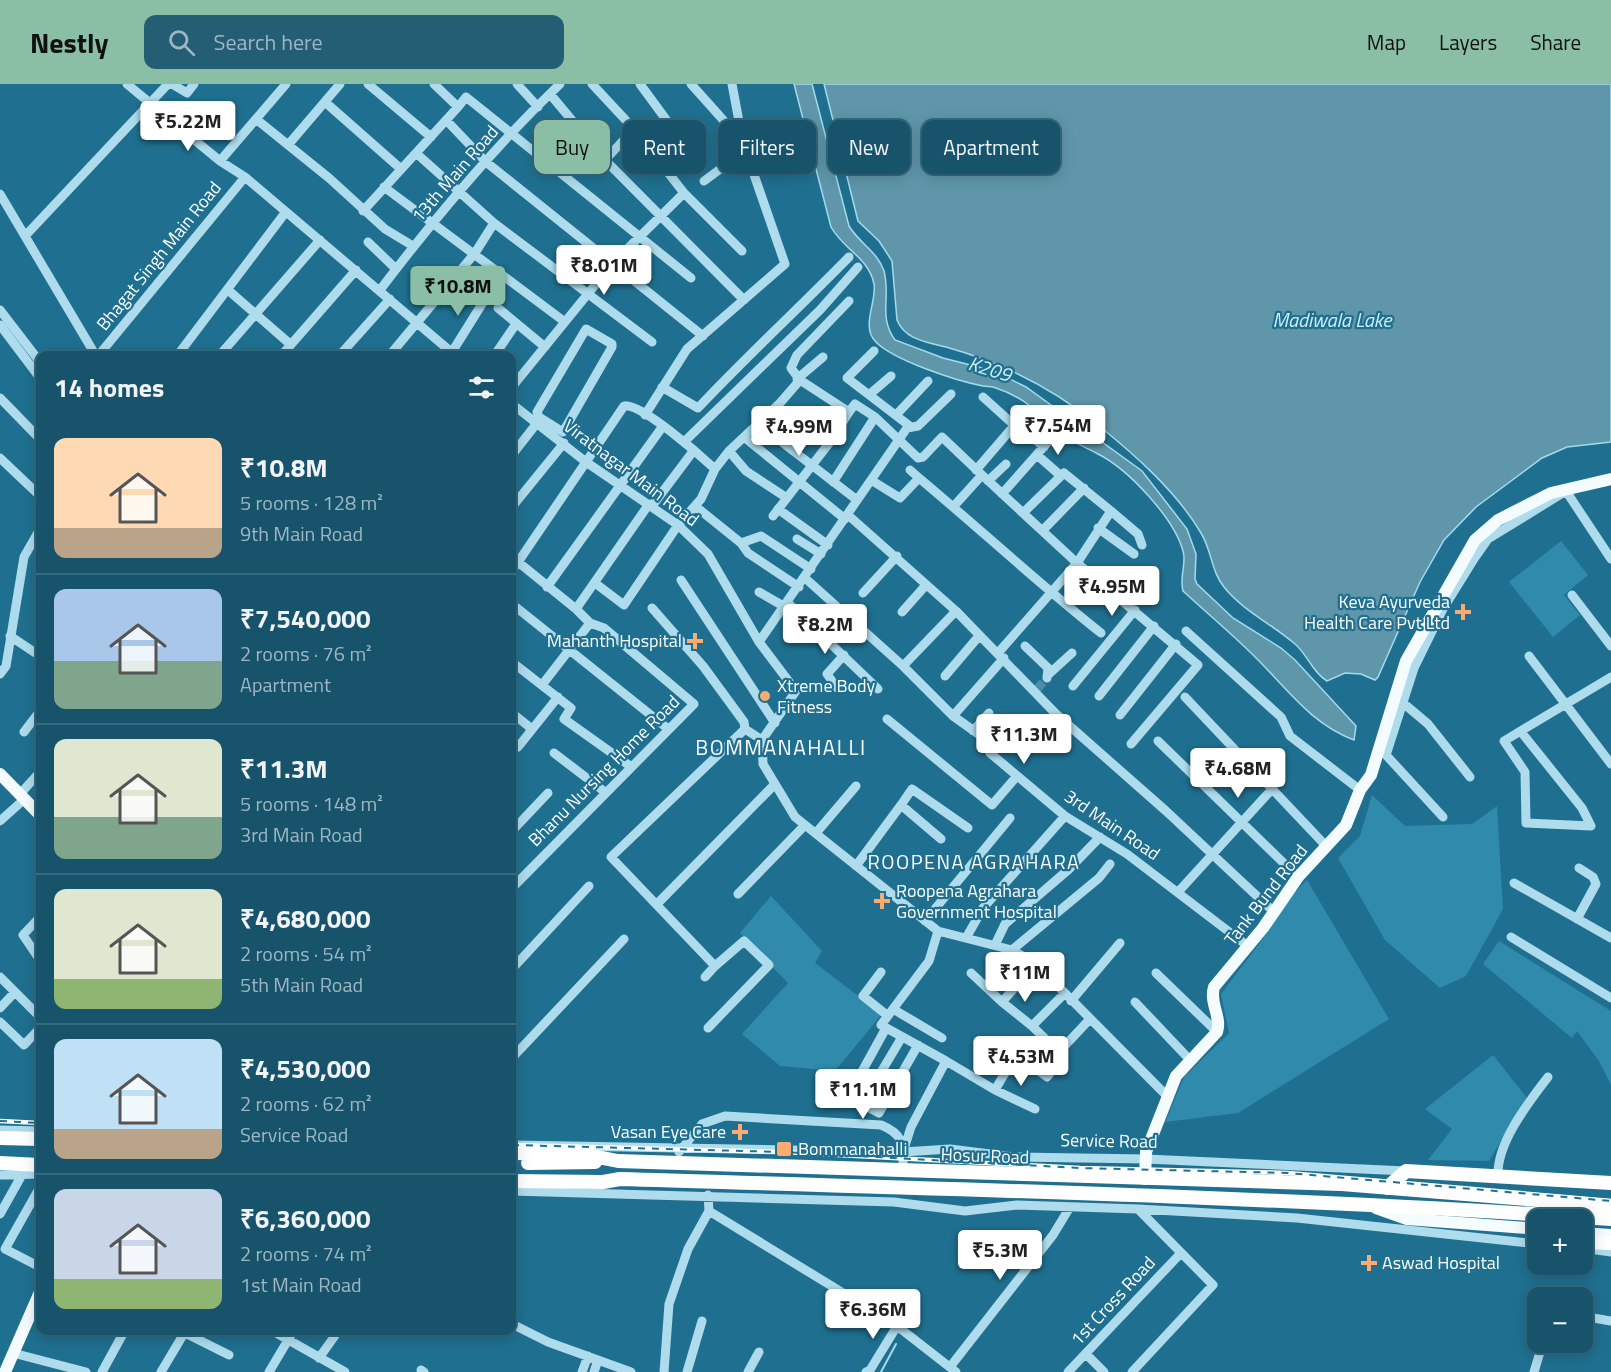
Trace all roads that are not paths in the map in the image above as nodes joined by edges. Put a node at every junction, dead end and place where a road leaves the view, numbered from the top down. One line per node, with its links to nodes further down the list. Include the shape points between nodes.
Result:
1 (127, 84): 16 (street)
2 (170, 84): 3 (street, via 187,93); 16 (street)
3 (194, 84)
4 (286, 84): 19 (street)
5 (340, 84): 15 (street)
6 (368, 84): 27 (street)
7 (434, 84): 17 (street)
8 (517, 84): 18 (street)
9 (560, 84): 14 (street, 13th Main Road)
10 (592, 84): 21 (street)
11 (640, 84): 22 (street)
12 (691, 84): 23 (street)
13 (732, 84): 24 (street)
14 (550, 94): 18 (street, 13th Main Road); 20 (street)
15 (325, 102): 29 (street); 35 (street)
16 (150, 103): 32 (street); 50 (street)
17 (458, 107): 25 (street); 26 (street, via 466,97)
18 (538, 107): 26 (street, 13th Main Road)
19 (256, 119): 29 (street); 32 (street)
20 (572, 120)
21 (626, 120)
22 (666, 120)
23 (722, 120)
24 (739, 120)
25 (447, 121): 27 (street); 33 (street)
26 (510, 135): 33 (street, 13th Main Road); 51 (street)
27 (431, 137): 30 (street)
28 (622, 142): 31 (street)
29 (288, 145): 45 (street, via 360,204)
30 (416, 153): 35 (street); 42 (street)
31 (610, 155)
32 (220, 161): 39 (street)
33 (486, 162): 42 (street, 13th Main Road); 58 (street)
34 (610, 165): 47 (street)
35 (402, 169): 41 (street)
36 (718, 169): 40 (street)
37 (669, 174): 43 (street)
38 (754, 174): 68 (street, via 785,264)
39 (244, 177): 46 (street); 82 (street, Bhagat Singh Main Road)
40 (704, 181)
41 (384, 187): 45 (street); 49 (street)
42 (462, 191): 48 (street); 49 (street, 13th Main Road)
43 (684, 193): 47 (street); 55 (street)
44 (0, 194): 50 (street)
45 (363, 211): 54 (street)
46 (285, 213): 52 (street); 63 (street)
47 (659, 215): 51 (street); 68 (street)
48 (494, 223): 56 (street); 65 (street)
49 (434, 224): 54 (street, 13th Main Road); 56 (street)
50 (26, 235): 81 (street)
51 (638, 236): 58 (street); 62 (street)
52 (321, 240): 61 (street); 72 (street)
53 (368, 242): 60 (street)
54 (413, 246): 60 (street, 13th Main Road)
55 (742, 251)
56 (475, 253): 73 (street); 74 (street)
57 (849, 257): 99 (street, via 698,408)
58 (613, 263): 65 (street); 77 (street)
59 (858, 267): 120 (street, via 820,310)
60 (396, 268): 64 (street, 13th Main Road)
61 (356, 270): 64 (street); 79 (street)
62 (691, 278)
63 (228, 290): 72 (street); 83 (street)
64 (380, 290): 67 (street)
65 (589, 294): 74 (street); 78 (street)
66 (487, 296): 89 (street)
67 (390, 299): 73 (street); 86 (street)
68 (744, 300): 77 (street)
69 (849, 301): 96 (street, via 797,355 791,368)
70 (498, 308): 75 (street)
71 (0, 310): 92 (street)
72 (256, 313): 79 (street); 84 (street)
73 (418, 322): 87 (street); 88 (street)
74 (565, 322): 80 (street)
75 (516, 324): 80 (street); 90 (street)
76 (0, 325): 94 (street)
77 (703, 336): 99 (street, via 687,349)
78 (652, 342)
79 (291, 344): 85 (street)
80 (545, 347): 98 (street)
81 (94, 351)
82 (101, 351)
83 (181, 351)
84 (223, 351)
85 (285, 351)
86 (343, 351)
87 (396, 351)
88 (451, 351)
89 (456, 351)
90 (497, 351)
91 (874, 351): 100 (street, via 847,378)
92 (36, 357)
93 (823, 357): 96 (street)
94 (36, 373)
95 (891, 376): 100 (street)
96 (799, 380): 105 (street); 108 (street)
97 (928, 381): 109 (street)
98 (516, 382)
99 (662, 387): 107 (street)
100 (870, 394): 109 (street)
101 (951, 394): 115 (street, via 918,426)
102 (983, 397): 112 (street)
103 (0, 398): 117 (street)
104 (516, 407): 113 (street, Viratnagar Main Road)
105 (849, 412): 110 (street, via 855,404); 122 (street)
106 (1025, 413): 112 (street)
107 (645, 415): 114 (street); 131 (street, via 624,406)
108 (768, 415): 118 (street); 119 (street)
109 (896, 415): 115 (street)
110 (875, 417): 121 (street); 142 (street)
111 (801, 419): 122 (street)
112 (1015, 424): 125 (street); 136 (street)
113 (543, 425): 113 (street, via 537,412 584,330 612,344 565,431); 123 (street, Viratnagar Main Road); 127 (street)
114 (663, 426): 120 (street); 143 (street)
115 (911, 427): 121 (street)
116 (1055, 434): 125 (street)
117 (36, 435)
118 (744, 437): 128 (street); 141 (street)
119 (795, 438)
120 (685, 441): 126 (street)
121 (898, 441): 136 (street, via 918,458 942,437); 140 (street)
122 (830, 442): 133 (street)
123 (564, 443): 131 (street, Viratnagar Main Road); 150 (street)
124 (783, 443): 133 (street)
125 (1044, 447): 129 (street)
126 (694, 450): 134 (street); 151 (street)
127 (516, 451)
128 (729, 451): 134 (street); 148 (street, via 747,471)
129 (1037, 455): 137 (street); 147 (street)
130 (0, 458): 146 (street)
131 (586, 462): 143 (street, Viratnagar Main Road); 170 (street)
132 (1006, 464): 136 (street)
133 (810, 465): 141 (street); 142 (street)
134 (715, 469): 152 (street)
135 (910, 470): 138 (street)
136 (982, 475): 147 (street); 153 (street)
137 (1061, 476): 144 (street, via 1064,473); 155 (street)
138 (920, 478): 140 (street, via 900,498); 153 (street)
139 (1611, 479): 145 (main road, Tank Bund Road)
140 (871, 480): 149 (street)
141 (798, 482): 148 (street); 156 (street)
142 (833, 482): 149 (street)
143 (619, 485): 151 (street, Viratnagar Main Road); 178 (street)
144 (1083, 488): 154 (street); 159 (street)
145 (1566, 491): 165 (street); 219 (street, via 1488,539 1443,609); 251 (main road, Tank Bund Road, via 1551,493 1519,508 1475,540 1406,661 1371,775)
146 (36, 492)
147 (1002, 494): 155 (street)
148 (787, 498): 163 (street, via 775,513)
149 (857, 500): 156 (street)
150 (516, 502)
151 (650, 505): 157 (street, Viratnagar Main Road); 176 (street)
152 (695, 506): 157 (street); 161 (street)
153 (954, 506): 181 (street)
154 (1111, 511): 158 (street); 164 (street, via 1138,534)
155 (1023, 513): 159 (street)
156 (846, 517): 163 (street); 168 (street)
157 (678, 525): 176 (street, via 624,604); 197 (street, Viratnagar Main Road, via 708,554)
158 (1098, 528): 167 (street); 171 (street)
159 (1043, 530): 171 (street)
160 (797, 539): 166 (street)
161 (741, 543): 173 (street, via 760,536); 179 (street, via 748,553)
162 (36, 545): 195 (street, via 24,557)
163 (828, 545): 166 (street)
164 (1142, 545)
165 (1607, 546): 169 (street)
166 (821, 554): 173 (street)
167 (1134, 554)
168 (897, 556): 177 (street); 182 (street)
169 (1611, 559)
170 (518, 562): 172 (street); 178 (street)
171 (1077, 563): 181 (street); 189 (street)
172 (516, 565)
173 (811, 569): 174 (street)
174 (805, 578): 179 (street); 208 (street, 3rd Main Road)
175 (681, 580): 227 (street)
176 (595, 583): 187 (street)
177 (926, 585): 188 (street); 190 (street)
178 (547, 587): 187 (street)
179 (799, 587): 184 (street)
180 (759, 592): 184 (street)
181 (1049, 592): 194 (street); 205 (street)
182 (863, 593)
183 (1572, 595): 200 (street)
184 (786, 605): 197 (street); 204 (street)
185 (516, 607): 201 (street)
186 (652, 608): 230 (street, via 703,666 744,722)
187 (576, 609): 191 (street)
188 (956, 610): 196 (street); 208 (street)
189 (1135, 610): 192 (street); 213 (street)
190 (902, 612)
191 (590, 623): 201 (street); 228 (street, Bhanu Nursing Home Road, via 604,628 694,704)
192 (1154, 626): 198 (street); 216 (street)
193 (1186, 631): 251 (street, via 1281,717 1290,736)
194 (1101, 633)
195 (10, 636): 202 (street); 209 (street, via 6,666)
196 (979, 636): 205 (street); 210 (street)
197 (759, 642): 227 (street, Viratnagar Main Road, via 796,691)
198 (1176, 644): 222 (street); 237 (street, via 1198,665)
199 (1025, 646): 203 (street, via 1043,661 1048,676)
200 (1611, 646)
201 (567, 650): 212 (street); 228 (street)
202 (36, 653)
203 (1072, 653)
204 (844, 655): 214 (street, via 826,674); 215 (street)
205 (1001, 656): 225 (street); 270 (street)
206 (1529, 656): 220 (street)
207 (516, 665): 212 (street)
208 (903, 666): 225 (street, 3rd Main Road)
209 (0, 674)
210 (945, 676)
211 (1609, 681): 220 (street)
212 (542, 685): 217 (street)
213 (1073, 686)
214 (837, 688)
215 (878, 689)
216 (1099, 696)
217 (558, 697): 229 (street); 242 (street, via 571,708 564,719)
218 (1185, 698): 250 (street)
219 (1402, 702): 246 (street, via 1428,724); 258 (street, via 1386,755)
220 (1566, 703): 234 (street); 241 (street)
221 (989, 713): 231 (street)
222 (1120, 715)
223 (36, 716): 232 (street)
224 (516, 716): 229 (street)
225 (953, 716): 231 (street, 3rd Main Road)
226 (887, 719): 244 (street, via 992,805)
227 (775, 723): 235 (street, Viratnagar Main Road)
228 (667, 728): 242 (street, Bhanu Nursing Home Road)
229 (532, 729): 238 (street)
230 (745, 729): 235 (street); 280 (street, via 610,857)
231 (973, 731): 240 (street, 3rd Main Road, via 984,738)
232 (24, 732)
233 (1008, 732): 240 (street)
234 (1522, 733): 234 (street, via 1504,741 1524,772 1526,823 1591,826 1582,808)
235 (762, 741): 247 (street, via 763,764)
236 (1158, 741): 262 (street)
237 (1131, 744)
238 (516, 746)
239 (554, 753): 252 (street)
240 (990, 753): 244 (street, 3rd Main Road)
241 (1611, 764)
242 (630, 766): 252 (street, Bhanu Nursing Home Road)
243 (0, 774): 254 (main road)
244 (1017, 776): 257 (street, 3rd Main Road)
245 (36, 777): 254 (street)
246 (1470, 777)
247 (775, 784): 263 (street, via 795,817); 280 (street)
248 (0, 785): 254 (main road)
249 (856, 786): 266 (street)
250 (1273, 788): 262 (street); 269 (street)
251 (1360, 790): 269 (main road, Tank Bund Road, via 1346,825)
252 (605, 792): 276 (street, Bhanu Nursing Home Road)
253 (548, 793): 264 (street)
254 (19, 799): 256 (main road); 260 (main road); 261 (street)
255 (901, 804): 265 (street, via 912,789); 268 (street); 272 (street)
256 (36, 812)
257 (1065, 816): 267 (street, 3rd Main Road); 287 (street, via 983,908)
258 (1443, 817)
259 (1010, 818): 284 (street)
260 (36, 819)
261 (0, 821)
262 (1242, 821): 270 (street); 274 (street)
263 (805, 825): 266 (street); 279 (street)
264 (516, 827)
265 (968, 828)
266 (816, 833): 272 (street)
267 (1100, 837): 278 (street, 3rd Main Road); 291 (street, via 1005,924)
268 (941, 839)
269 (1326, 847): 274 (main road, Tank Bund Road)
270 (1211, 853): 278 (street); 281 (street)
271 (1110, 864): 293 (street, via 1099,878)
272 (856, 866): 284 (street)
273 (1579, 868): 282 (street, via 1593,877 1596,884)
274 (1298, 878): 281 (main road, Tank Bund Road)
275 (1514, 883): 282 (street)
276 (516, 884)
277 (589, 886): 296 (street)
278 (1179, 891): 292 (street, 3rd Main Road)
279 (738, 894)
280 (658, 903): 297 (street)
281 (1274, 912): 292 (main road, Tank Bund Road)
282 (1577, 919): 288 (street)
283 (36, 921): 294 (street, via 23,935)
284 (925, 921): 285 (street)
285 (938, 932): 287 (street); 309 (street, via 929,961)
286 (1511, 937): 305 (street)
287 (966, 938): 291 (street)
288 (1611, 938)
289 (624, 939): 322 (street)
290 (1120, 943): 304 (street)
291 (995, 945): 293 (street)
292 (1249, 947): 317 (main road, Tank Bund Road, via 1215,987 1212,999 1219,1025)
293 (1012, 950): 295 (street)
294 (36, 954)
295 (1036, 964): 304 (street); 306 (street)
296 (516, 965)
297 (715, 966): 302 (street); 314 (street, via 744,941 769,965)
298 (881, 972): 309 (street, via 863,996)
299 (1156, 973): 317 (street)
300 (971, 974): 306 (street)
301 (0, 977): 303 (street)
302 (705, 977)
303 (15, 992): 308 (street); 310 (street)
304 (1067, 997): 311 (street); 313 (street)
305 (1611, 998)
306 (1002, 1002): 313 (street)
307 (1135, 1002): 323 (street)
308 (0, 1008)
309 (891, 1012): 315 (street, via 881,1025); 319 (street)
310 (36, 1013)
311 (1089, 1020): 321 (street); 327 (street)
312 (0, 1022): 316 (street, via 24,1045)
313 (1032, 1026): 321 (street)
314 (708, 1028)
315 (886, 1028): 318 (street); 328 (street, via 848,1097)
316 (36, 1032)
317 (1216, 1032): 323 (main road)
318 (902, 1037): 320 (street); 328 (street)
319 (942, 1038)
320 (918, 1045): 324 (street); 328 (street, via 879,1113)
321 (1059, 1052): 326 (street, via 1063,1058 1047,1077 1016,1054)
322 (516, 1054)
323 (1190, 1060): 327 (main road, via 1176,1076)
324 (946, 1061): 326 (street); 338 (street, via 911,1127)
325 (1548, 1077): 354 (street, via 1521,1113 1500,1157)
326 (995, 1090): 329 (street)
327 (1168, 1098): 342 (main road)
328 (862, 1104)
329 (1035, 1109)
330 (0, 1130): 331 (street)
331 (36, 1133)
332 (36, 1134): 333 (highway)
333 (0, 1138)
334 (516, 1145): 337 (street, Service Road)
335 (0, 1146): 336 (highway)
336 (36, 1147)
337 (679, 1149): 338 (street, Service Road); 338 (street, via 702,1124 725,1116 881,1125 895,1131); 346 (street)
338 (903, 1152): 342 (street, Service Road, via 950,1149 1014,1157); 348 (street)
339 (516, 1153): 343 (highway, Hosur Road, via 582,1154)
340 (0, 1155): 341 (highway)
341 (36, 1156)
342 (1146, 1159): 349 (street, Service Road); 356 (main road)
343 (618, 1161): 344 (highway); 346 (highway, Hosur Road)
344 (516, 1162)
345 (0, 1163): 347 (highway)
346 (678, 1163): 348 (highway, Hosur Road)
347 (36, 1165)
348 (903, 1171): 356 (highway, Hosur Road)
349 (1412, 1171): 354 (highway); 359 (highway)
350 (516, 1172): 355 (highway)
351 (23, 1173): 352 (street); 353 (street); 369 (street)
352 (36, 1174)
353 (0, 1175)
354 (1498, 1175): 358 (highway)
355 (620, 1179): 357 (highway, Hosur Road); 361 (highway, Hosur Road)
356 (1145, 1179): 359 (highway, Hosur Road)
357 (516, 1181)
358 (1611, 1183)
359 (1387, 1188): 365 (highway, Hosur Road)
360 (516, 1191): 363 (street)
361 (1074, 1193): 364 (highway, Hosur Road); 366 (highway)
362 (36, 1194): 377 (street)
363 (708, 1195): 366 (street, via 894,1202 964,1211 1017,1205); 368 (street)
364 (1365, 1203): 370 (highway, Hosur Road); 371 (main road, via 1407,1219)
365 (1611, 1206)
366 (1070, 1207): 367 (street); 405 (street)
367 (1138, 1209): 375 (street, via 1297,1218); 380 (street)
368 (709, 1211): 388 (street); 415 (street, via 688,1249 669,1304)
369 (0, 1215)
370 (1611, 1219)
371 (1527, 1228)
372 (1593, 1234): 373 (main road)
373 (1611, 1236)
374 (1593, 1242): 376 (highway)
375 (1527, 1243)
376 (1611, 1243)
377 (3, 1248): 381 (street); 382 (street)
378 (1593, 1250): 379 (street)
379 (1611, 1252)
380 (1181, 1253): 399 (street, 1st Cross Road); 421 (street, via 1213,1285)
381 (0, 1258)
382 (36, 1265)
383 (36, 1301): 397 (main road)
384 (1593, 1318): 385 (street)
385 (1611, 1320)
386 (702, 1321): 416 (street)
387 (516, 1326): 401 (street)
388 (897, 1326): 405 (street); 418 (street)
389 (123, 1335): 408 (street)
390 (181, 1335): 409 (street)
391 (190, 1335): 400 (street)
392 (278, 1335): 395 (street)
393 (291, 1335): 395 (street)
394 (335, 1335): 402 (street)
395 (287, 1341): 402 (street); 410 (street)
396 (759, 1352): 417 (street)
397 (14, 1353): 406 (main road); 407 (street)
398 (1540, 1353): 422 (street)
399 (1086, 1354): 419 (street, 1st Cross Road); 420 (street)
400 (229, 1356)
401 (588, 1356): 403 (street); 412 (street)
402 (319, 1358): 411 (street)
403 (598, 1360): 404 (street); 413 (street)
404 (614, 1369): 414 (street)
405 (953, 1370)
406 (5, 1372)
407 (86, 1372)
408 (102, 1372)
409 (161, 1372)
410 (269, 1372)
411 (342, 1372)
412 (582, 1372)
413 (594, 1372)
414 (631, 1372)
415 (664, 1372)
416 (687, 1372)
417 (748, 1372)
418 (866, 1372)
419 (1068, 1372)
420 (1104, 1372)
421 (1132, 1372)
422 (1534, 1372)

